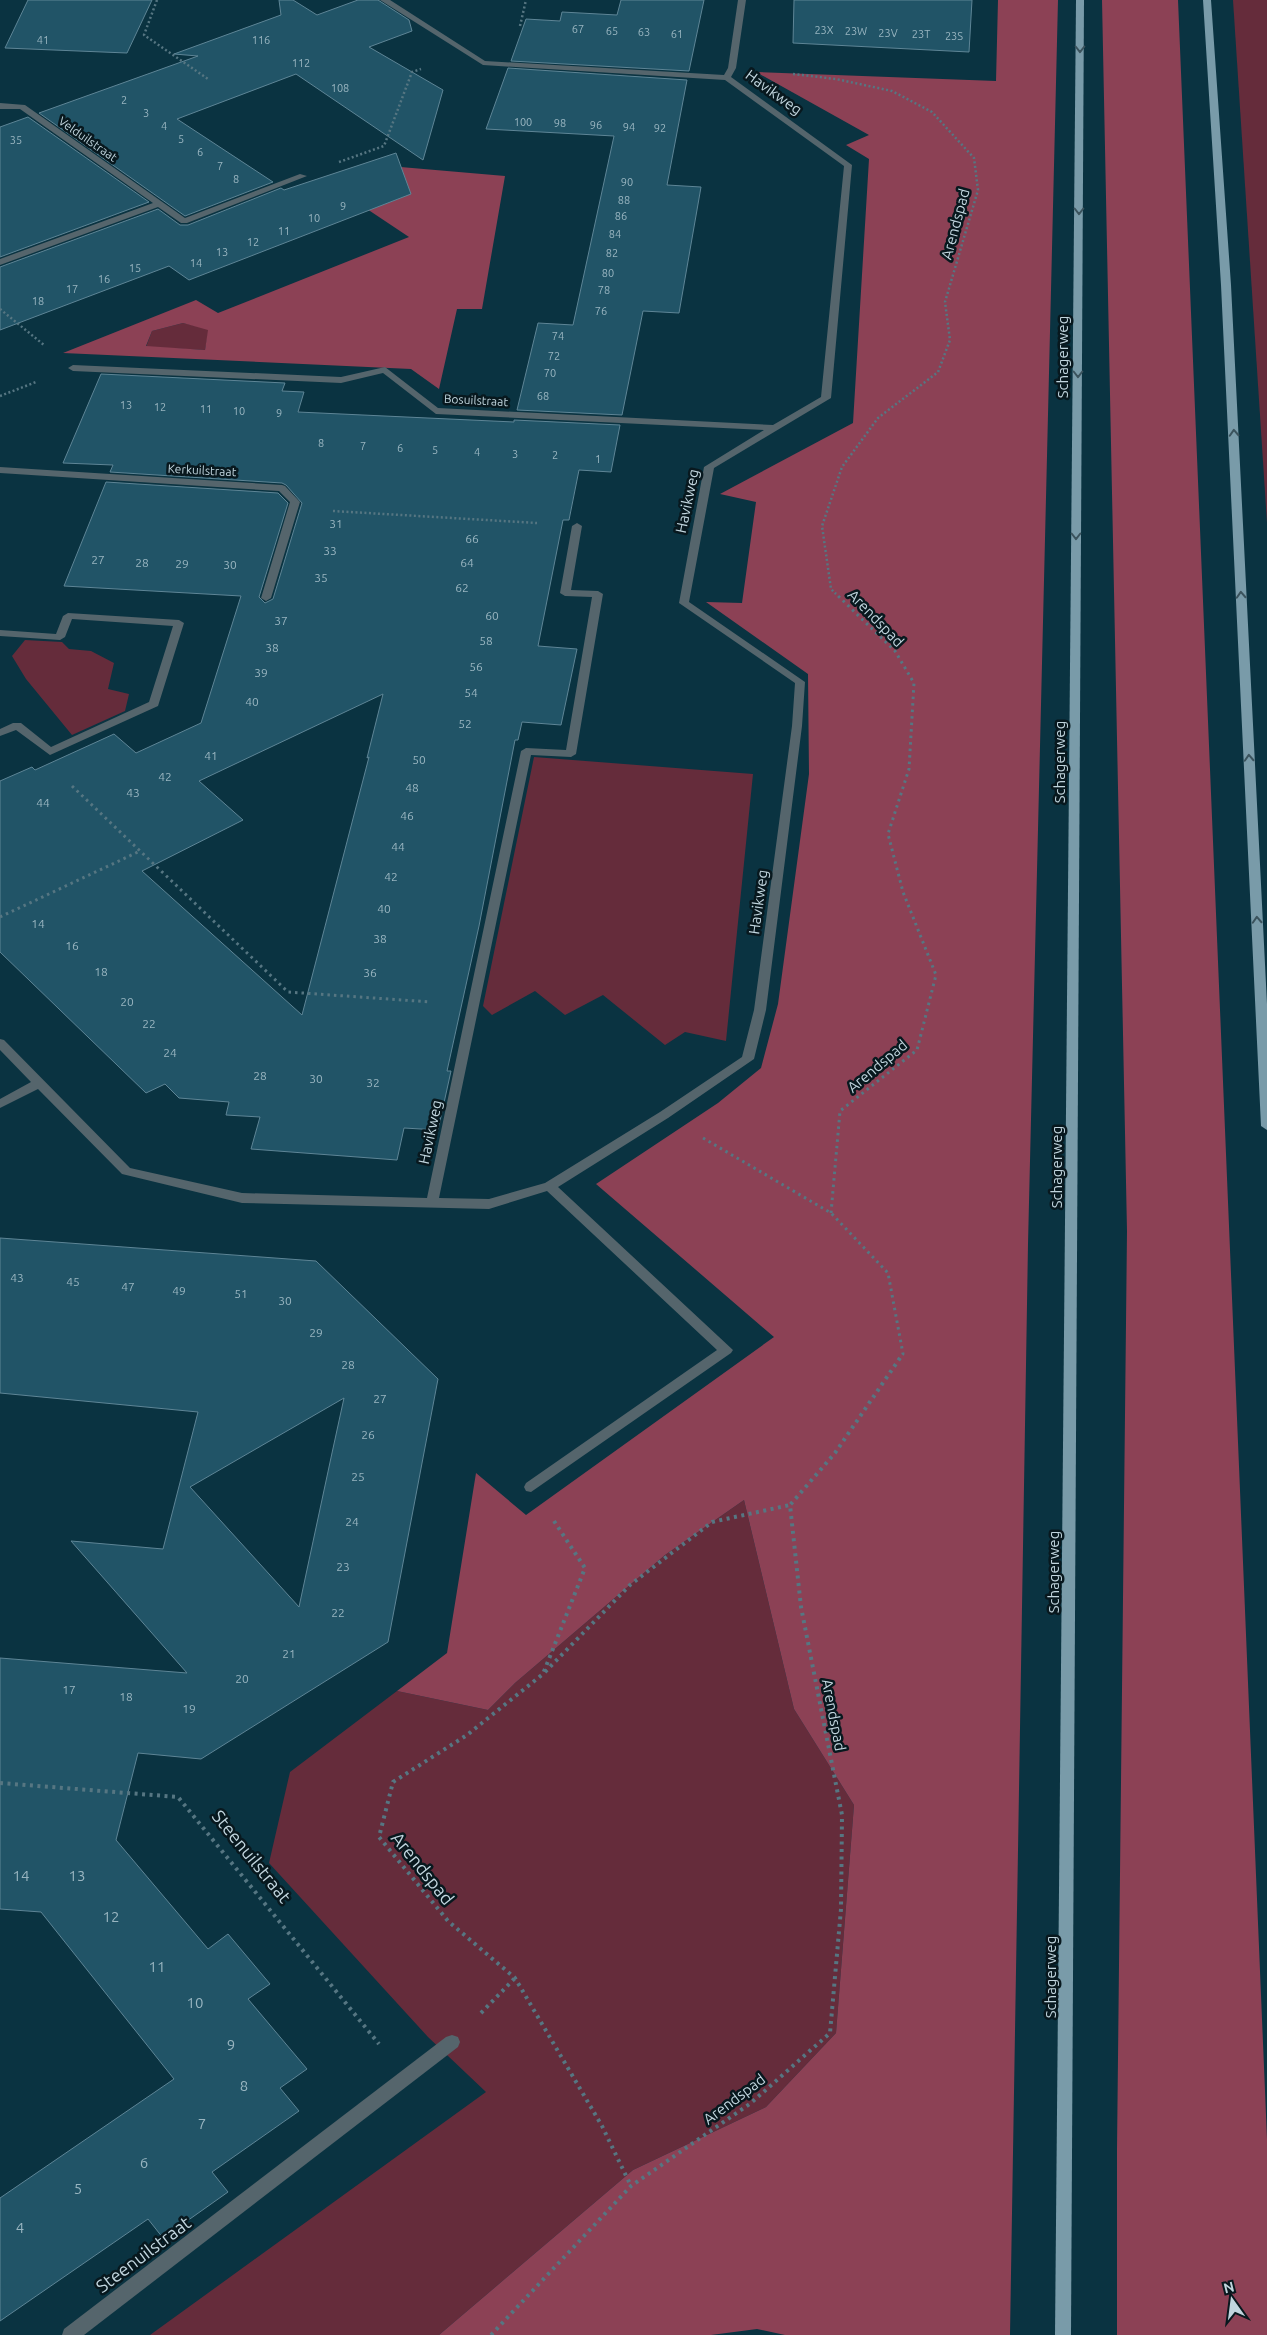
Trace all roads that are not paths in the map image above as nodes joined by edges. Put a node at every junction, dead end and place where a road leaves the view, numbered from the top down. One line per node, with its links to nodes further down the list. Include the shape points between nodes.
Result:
1 (384, 0): 5 (street, Havikweg, via 483,63)
2 (742, 0): 5 (street)
3 (1080, 0): 26 (main road, Schagerweg, one-way to 26)
4 (1207, 0): 20 (main road, one-way to 4, via 1226,285)
5 (729, 73): 11 (street, Havikweg, via 848,165 826,398)
6 (0, 106): 8 (street, Velduilstraat, via 22,107)
7 (303, 176): 8 (street, Velduilstraat, via 184,222)
8 (158, 204): 9 (street)
9 (0, 262)
10 (73, 368): 11 (street, Bosuilstraat, via 341,380 385,370 436,411)
11 (774, 428): 21 (street, Havikweg, via 709,467 684,603 800,682 760,1010 748,1059)
12 (0, 470): 14 (street, Kerkuilstraat, via 282,488 295,502)
13 (577, 526): 22 (street, Havikweg, via 566,592 598,594 571,754 526,750)
14 (266, 598)
15 (0, 633): 16 (street, via 60,637 68,616 179,623 154,704 50,752 17,725)
16 (0, 733)
17 (0, 1043): 18 (street, Havikweg)
18 (40, 1083): 19 (street); 22 (street, Havikweg, via 126,1171 242,1198)
19 (0, 1104)
20 (1267, 1126)
21 (549, 1186): 22 (street, Havikweg, via 489,1204); 23 (street, via 726,1350)
22 (432, 1203)
23 (531, 1487)
24 (452, 2042): 25 (street, Steenuilstraat)
25 (70, 2335)
26 (1063, 2335)

